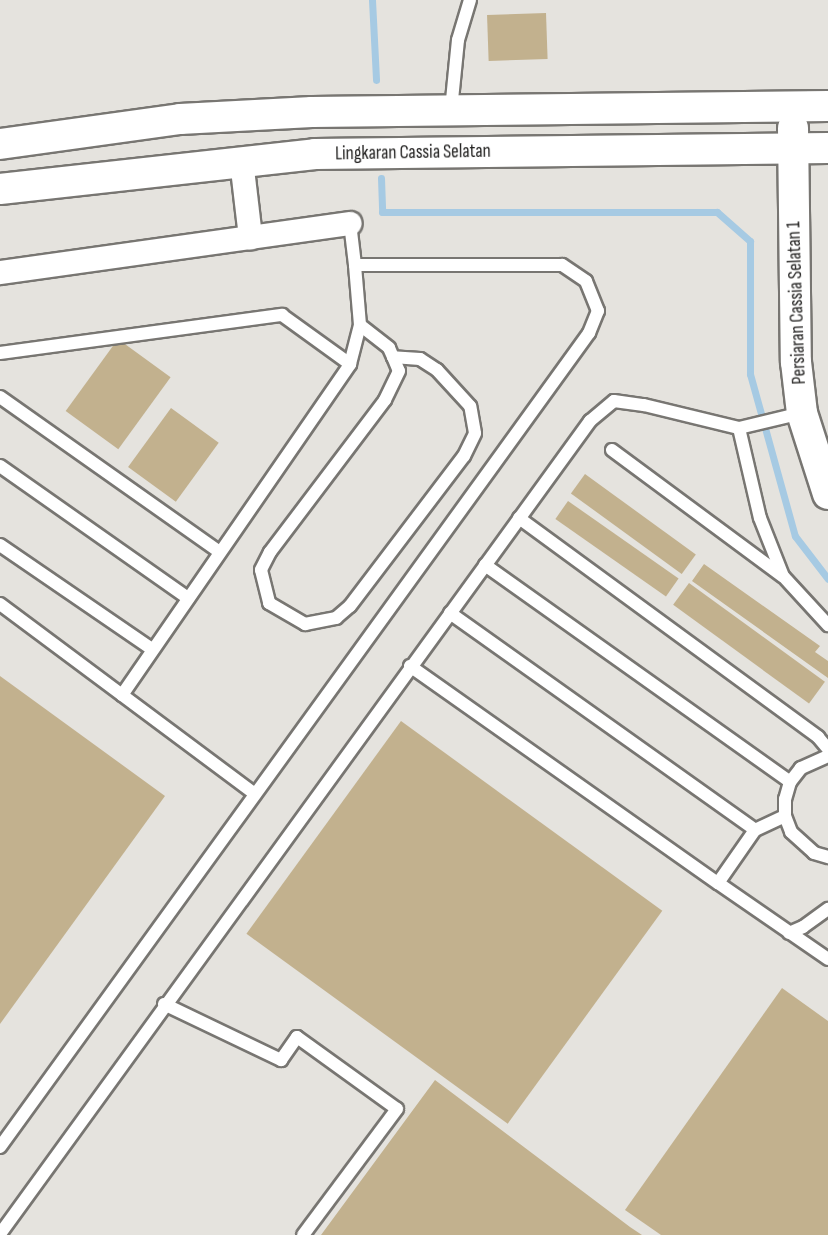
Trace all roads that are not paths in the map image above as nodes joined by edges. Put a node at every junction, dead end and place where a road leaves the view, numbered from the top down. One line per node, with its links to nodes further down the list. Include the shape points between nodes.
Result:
1 (470, 0): 4 (lane, via 458,40)
2 (828, 106): 3 (street)
3 (793, 107): 4 (street); 6 (street, Persiaran Cassia Selatan 1)
4 (451, 110): 5 (street, via 312,111 180,119)
5 (0, 144)
6 (793, 148): 7 (street, Lingkaran Cassia Selatan); 8 (street, Lingkaran Cassia Selatan, via 315,154); 19 (street, Persiaran Cassia Selatan 1)
7 (828, 148)
8 (241, 160): 9 (street, Lingkaran Cassia Selatan); 11 (street)
9 (0, 189)
10 (350, 223): 11 (street); 12 (lane)
11 (250, 237): 13 (street)
12 (355, 265): 14 (lane); 39 (lane, via 562,265 586,281 598,311 589,333)
13 (0, 272)
14 (360, 325): 16 (lane, via 389,348); 17 (lane)
15 (0, 353): 17 (lane, via 282,315)
16 (393, 357): 16 (lane, via 419,359 437,370 470,406 475,433 464,456 350,606 336,618 304,624 269,603 261,570 385,400 399,370)
17 (349, 364): 26 (lane)
18 (0, 397): 26 (lane)
19 (798, 414): 20 (lane); 23 (street, Persiaran Cassia Selatan 1)
20 (739, 428): 24 (lane, via 614,401 590,421); 28 (lane, via 760,518)
21 (612, 450): 28 (lane)
22 (0, 466): 29 (lane)
23 (828, 494)
24 (519, 518): 27 (lane); 36 (lane, via 818,737)
25 (0, 545): 33 (lane)
26 (220, 552): 29 (lane)
27 (485, 565): 31 (lane); 38 (lane)
28 (783, 576): 32 (lane)
29 (188, 598): 33 (lane)
30 (0, 604): 35 (lane)
31 (450, 613): 34 (lane); 41 (lane)
32 (828, 625)
33 (152, 649): 35 (lane)
34 (410, 666): 43 (lane); 47 (lane)
35 (122, 695): 39 (lane)
36 (828, 749)
37 (828, 756): 38 (lane, via 801,768)
38 (790, 782): 40 (lane)
39 (255, 794): 48 (lane)
40 (785, 816): 41 (lane); 42 (lane, via 801,844)
41 (755, 830): 43 (lane)
42 (828, 857)
43 (718, 883): 45 (lane)
44 (828, 909): 45 (lane)
45 (789, 933): 46 (lane)
46 (828, 959)
47 (164, 1004): 49 (lane); 50 (lane, via 281,1060 297,1037 397,1109)
48 (0, 1147)
49 (0, 1234)
50 (303, 1235)

